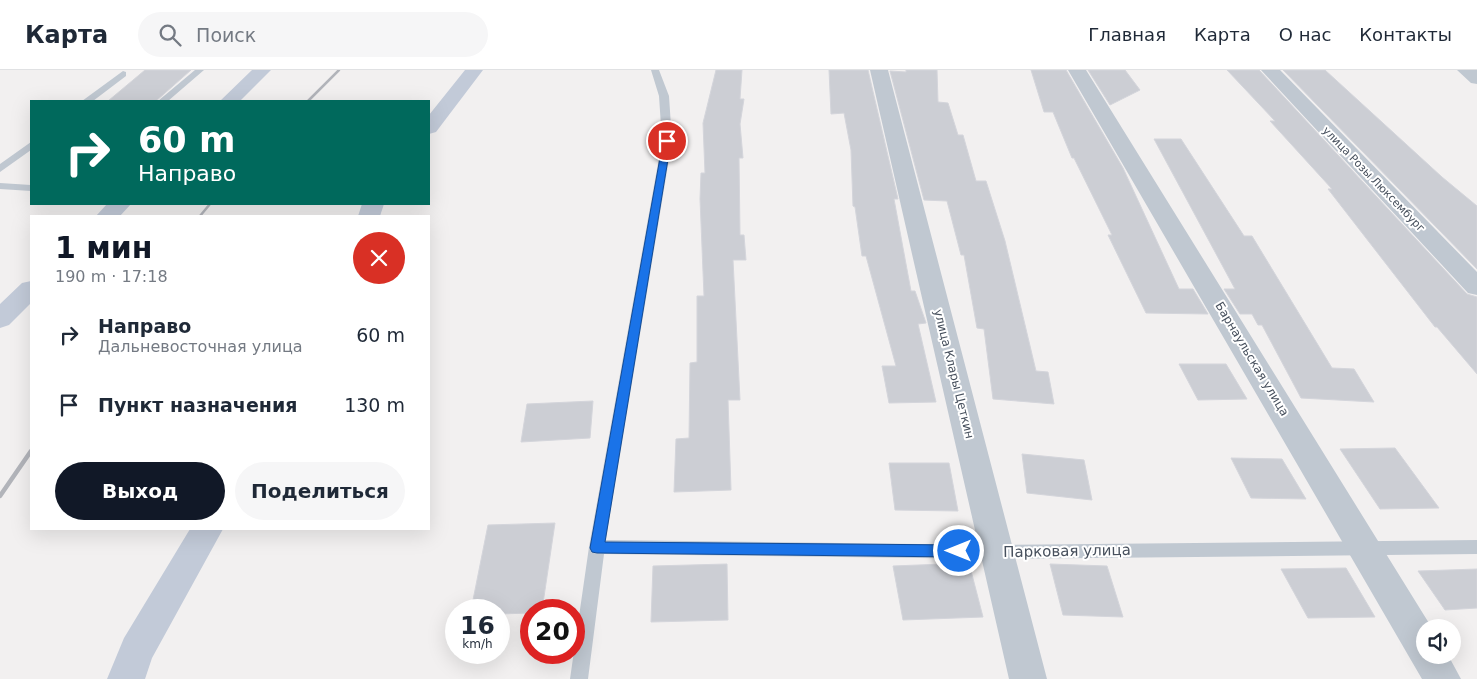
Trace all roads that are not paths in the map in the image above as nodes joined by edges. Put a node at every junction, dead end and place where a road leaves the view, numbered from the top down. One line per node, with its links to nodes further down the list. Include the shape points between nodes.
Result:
1 (200, 70): 12 (lane)
2 (262, 70): 13 (street)
3 (474, 70): 14 (street)
4 (655, 70): 27 (lane, via 664,96 667,141)
5 (879, 70): 28 (street, улица Клары Цеткин)
6 (1077, 70): 25 (street, Барнаульская улица)
7 (1270, 70): 21 (street, улица Розы Люксембург)
8 (1466, 70): 10 (street)
9 (122, 74): 11 (lane)
10 (1477, 79)
11 (89, 100)
12 (164, 100)
13 (230, 100)
14 (430, 127)
15 (30, 146): 16 (lane)
16 (0, 169)
17 (0, 186): 18 (lane)
18 (30, 188)
19 (119, 205): 20 (street)
20 (108, 215)
21 (1477, 287)
22 (30, 290): 23 (street)
23 (0, 319)
24 (206, 530): 31 (street, via 137,650)
25 (1365, 547): 26 (lane, Парковая улица); 28 (lane, Парковая улица); 29 (street, Барнаульская улица)
26 (1477, 547)
27 (597, 548): 28 (lane, Парковая улица); 32 (lane)
28 (998, 552): 33 (street, улица Клары Цеткин)
29 (1416, 634)
30 (1433, 664): 34 (street)
31 (126, 679)
32 (579, 679)
33 (1028, 679)
34 (1442, 679)

